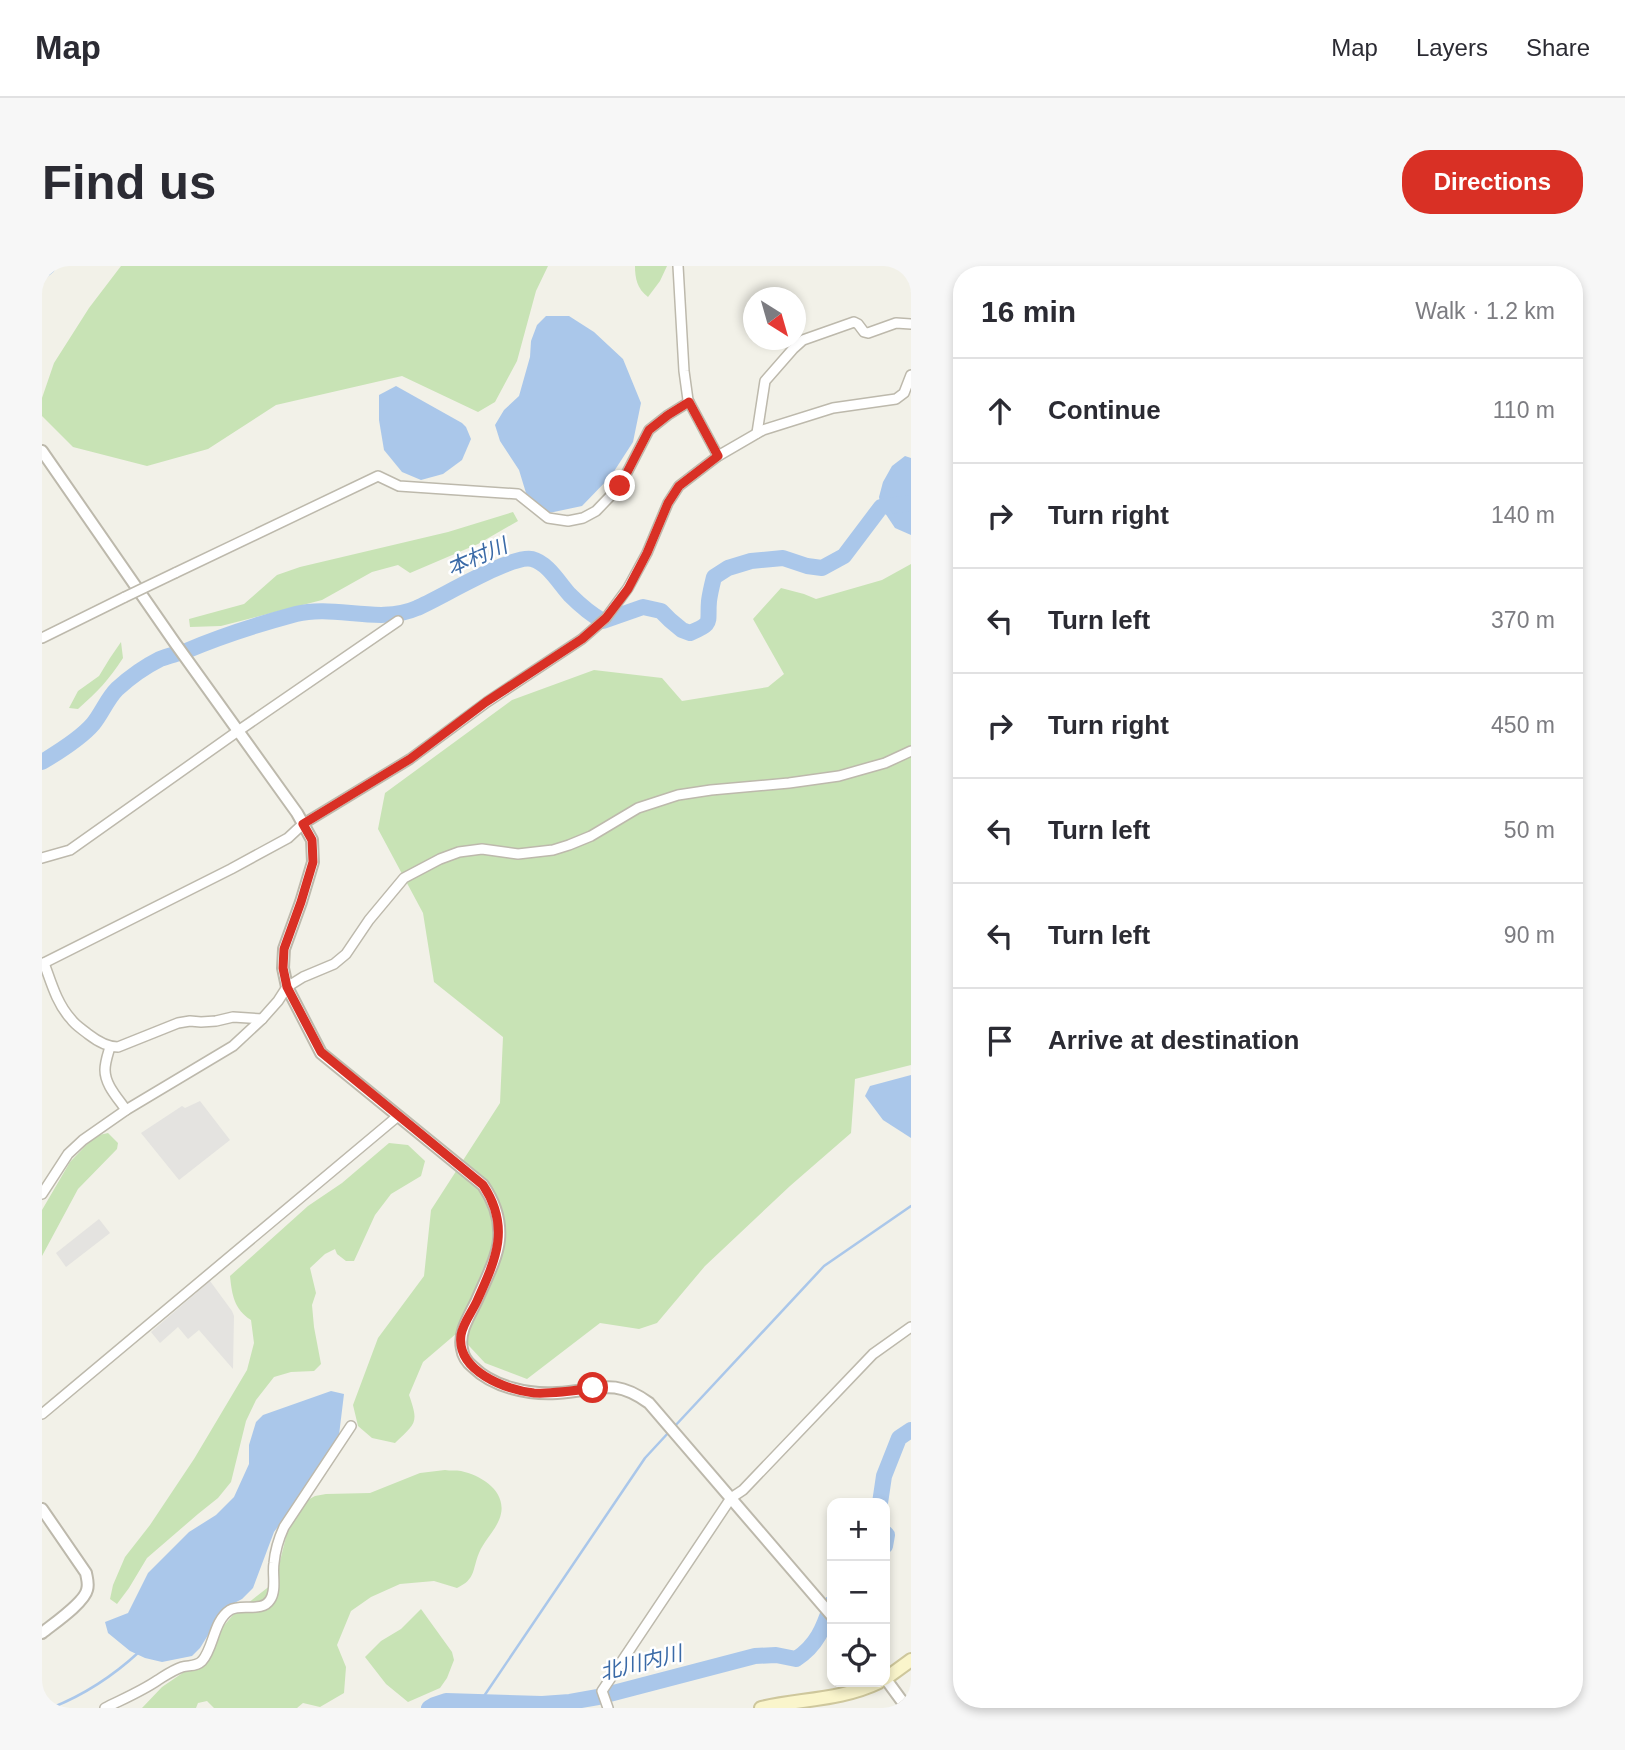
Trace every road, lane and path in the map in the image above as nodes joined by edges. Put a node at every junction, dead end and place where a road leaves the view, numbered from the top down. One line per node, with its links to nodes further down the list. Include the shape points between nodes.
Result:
1 (678, 266): 4 (street)
2 (911, 324): 5 (street, via 896,323 869,333 854,322 803,340 765,381)
3 (911, 375): 5 (street, via 904,393 896,399 833,408)
4 (689, 402): 7 (street); 9 (street, bridge, via 649,430 620,486 583,517 548,519 518,494 399,486 378,476)
5 (757, 433): 7 (street)
6 (42, 451): 10 (street)
7 (718, 456): 12 (street, via 679,486 628,589 606,618 410,759)
8 (398, 621): 10 (street)
9 (42, 638)
10 (238, 731): 12 (street); 13 (street, via 70,850)
11 (911, 751): 15 (street, via 838,776 678,796 638,808 591,836 553,849 517,854 482,849 440,859 404,878 346,954)
12 (303, 824): 14 (street, via 288,838 231,869); 15 (street, via 312,840 313,862 284,949)
13 (42, 858)
14 (43, 963): 17 (street, via 72,1021)
15 (287, 987): 16 (street); 19 (street, via 321,1052)
16 (262, 1019): 17 (street, via 178,1023); 18 (street, via 233,1046)
17 (110, 1047): 18 (street, via 104,1068)
18 (126, 1110): 20 (street, via 68,1154)
19 (398, 1116): 22 (street); 24 (street, via 483,1185 497,1213 499,1242 461,1335 468,1362 494,1381 531,1392 605,1386 634,1393 649,1403)
20 (42, 1194)
21 (911, 1327): 24 (street, via 873,1354)
22 (42, 1413)
23 (351, 1426): 32 (street, via 284,1527 273,1564 270,1601 259,1607 233,1608 217,1626 203,1660 168,1673)
24 (732, 1498): 26 (street); 33 (street, via 602,1691)
25 (42, 1509): 27 (street, via 86,1573 88,1583 80,1601)
26 (827, 1610)
27 (42, 1633)
28 (911, 1660): 29 (main road)
29 (890, 1675)
30 (890, 1686): 35 (street)
31 (868, 1687): 34 (main road)
32 (105, 1708)
33 (608, 1708)
34 (761, 1708)
35 (906, 1708)

